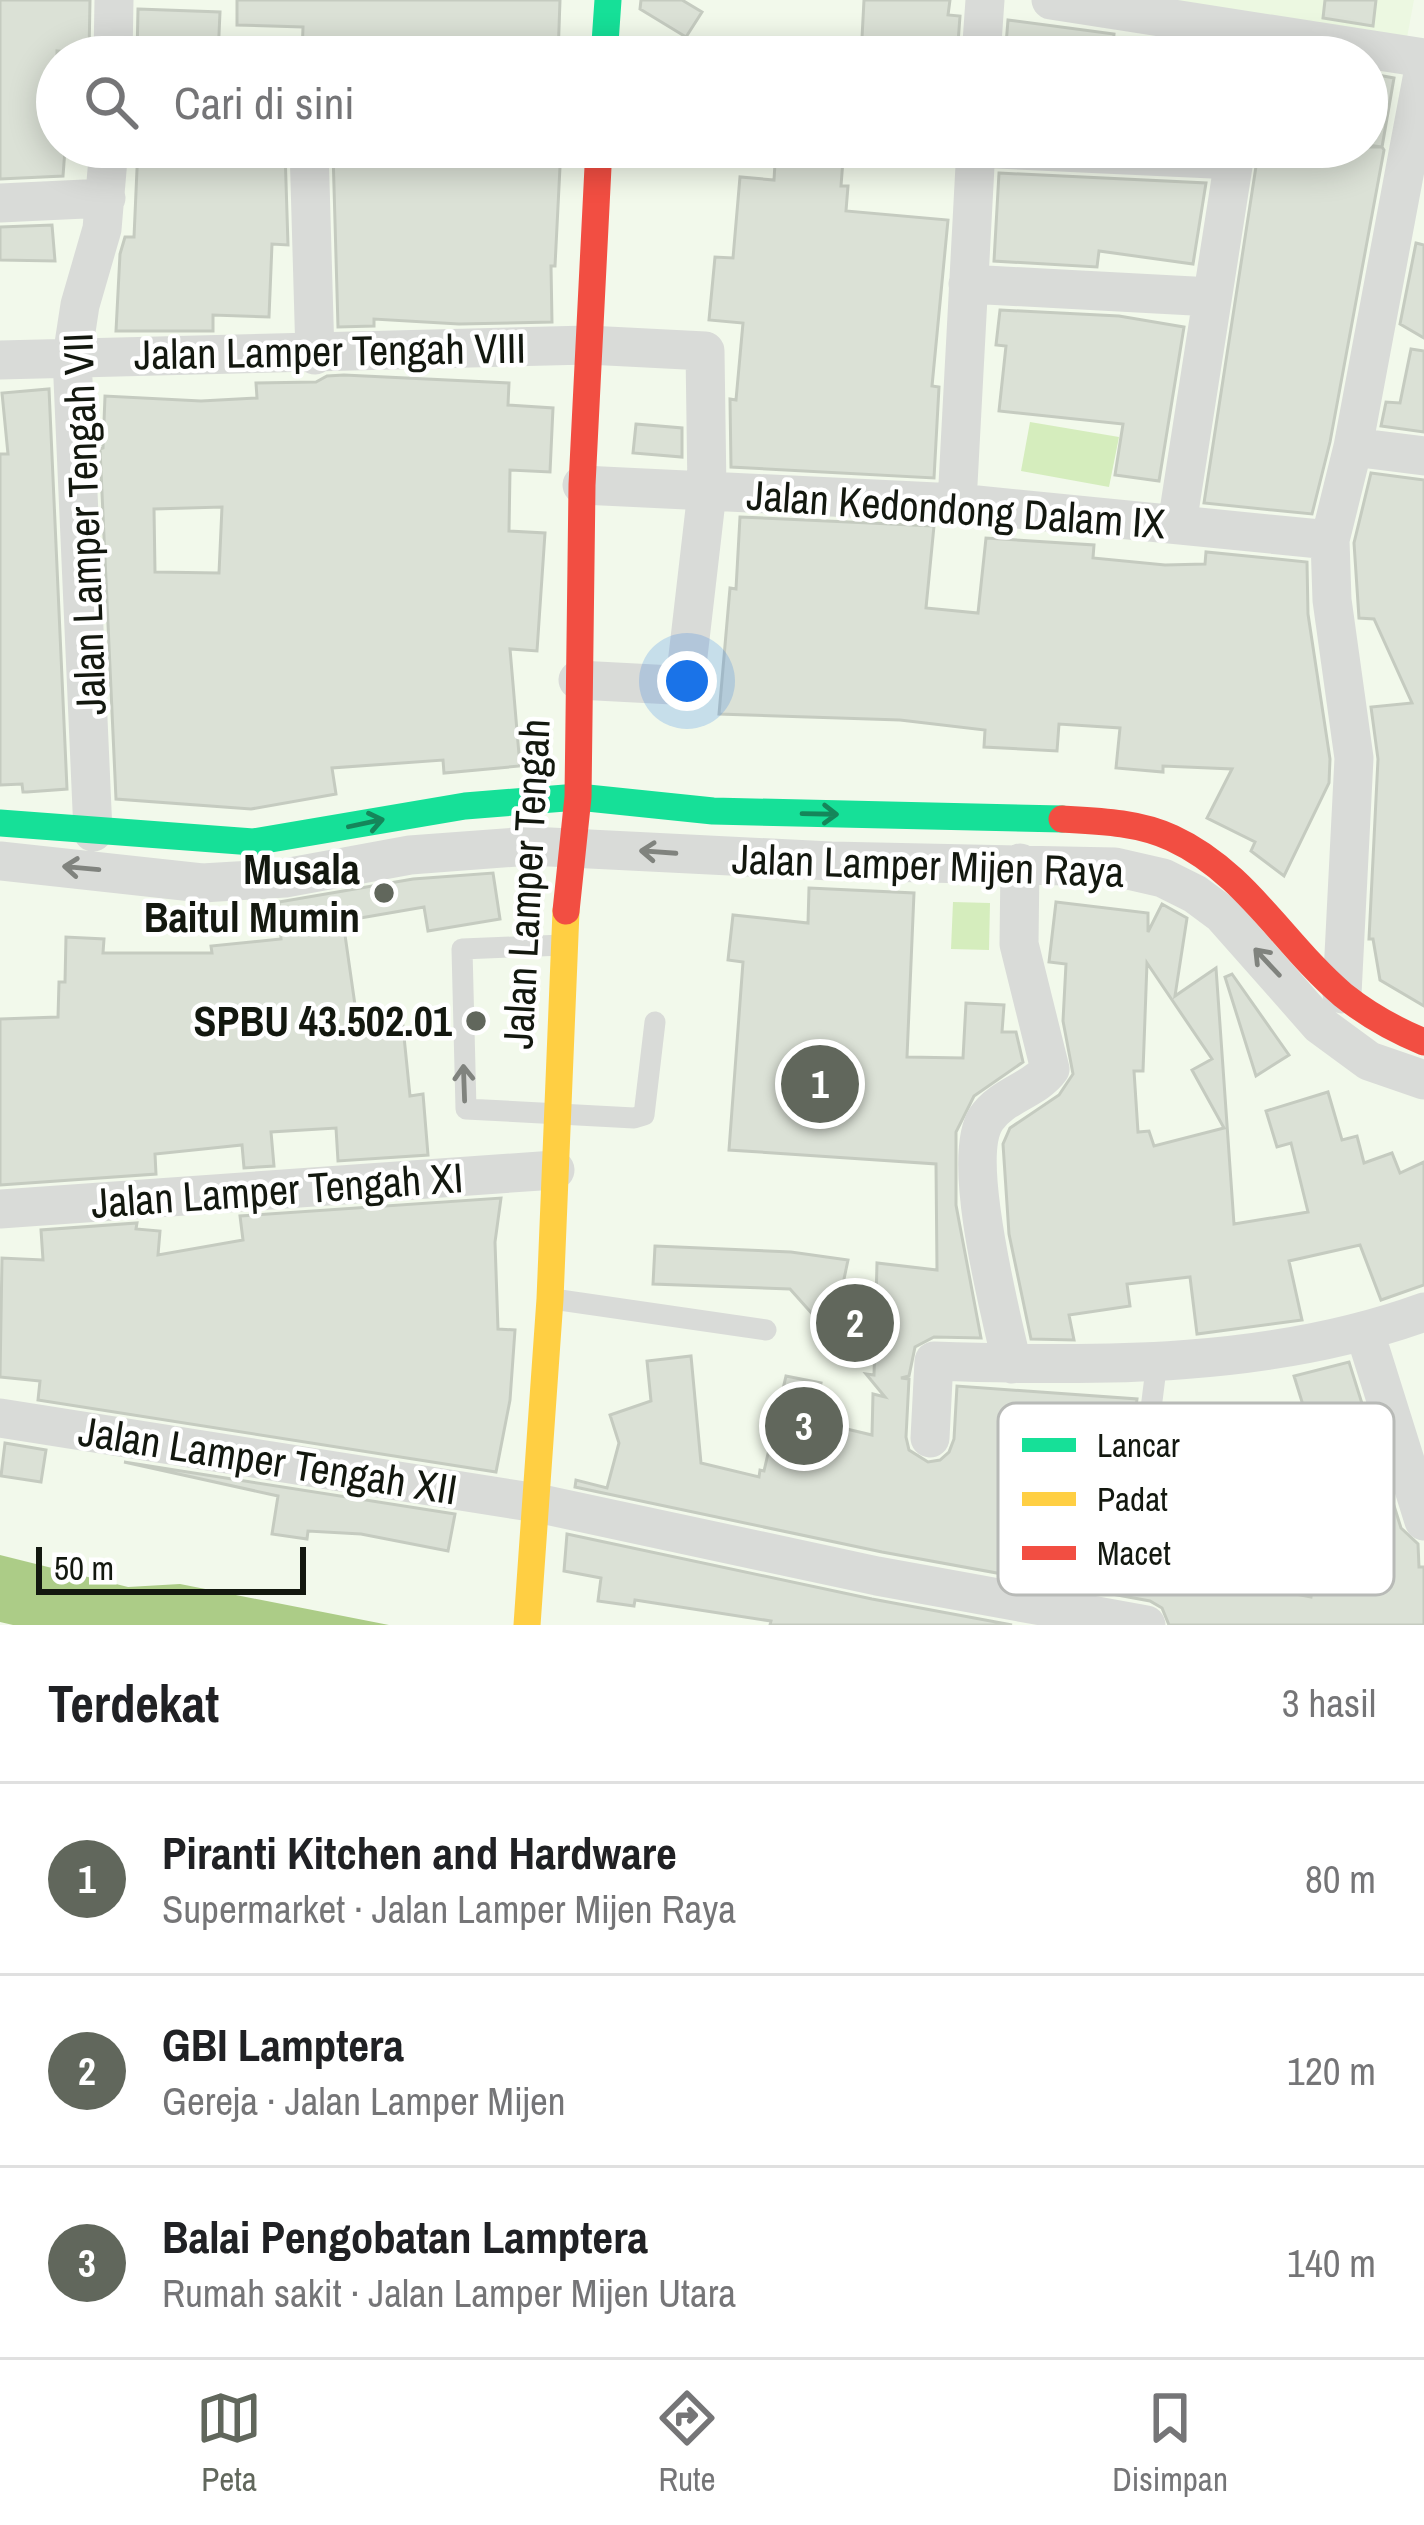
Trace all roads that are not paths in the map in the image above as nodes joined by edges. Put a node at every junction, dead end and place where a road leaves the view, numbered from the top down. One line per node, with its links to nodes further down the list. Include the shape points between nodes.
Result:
1 (114, 0): 5 (street)
2 (608, 0): 6 (main road)
3 (985, 0): 7 (street)
4 (1052, 0): 8 (street)
5 (113, 36)
6 (605, 36)
7 (982, 36)
8 (1216, 36)
9 (1388, 55): 10 (street)
10 (1424, 58)
11 (1424, 68): 19 (street)
12 (108, 168): 17 (street, Jalan Lamper Tengah VII)
13 (311, 168): 23 (street)
14 (598, 168): 22 (main road, Jalan Lamper Tengah)
15 (975, 168): 20 (street)
16 (1233, 168): 21 (street)
17 (106, 198): 18 (street); 24 (street, Jalan Lamper Tengah VII)
18 (0, 203)
19 (1411, 210): 26 (street)
20 (968, 284): 21 (street); 30 (street)
21 (1212, 297): 31 (street)
22 (588, 345): 23 (street, Jalan Lamper Tengah VIII); 28 (main road, Jalan Lamper Tengah); 29 (street, Jalan Lamper Tengah VIII, via 705,351)
23 (315, 355): 24 (street, Jalan Lamper Tengah VIII)
24 (72, 357): 25 (street, Jalan Lamper Tengah VIII); 36 (street, Jalan Lamper Tengah VII)
25 (0, 360)
26 (1353, 447): 27 (street); 32 (street)
27 (1424, 456)
28 (582, 485): 29 (street, Jalan Kedondong Dalam IX); 33 (main road, Jalan Lamper Tengah)
29 (706, 492): 30 (street, Jalan Kedondong Dalam IX); 33 (street, via 685,682)
30 (958, 503): 31 (street, Jalan Kedondong Dalam IX)
31 (1177, 524): 32 (street, Jalan Kedondong Dalam IX)
32 (1330, 540): 41 (street, via 1354,758)
33 (578, 680): 35 (main road, Jalan Lamper Tengah)
34 (0, 823): 36 (main road)
35 (575, 823): 36 (main road, one-way to 35, via 253,842 465,806); 37 (main road, one-way to 37, via 713,811); 38 (street, Jalan Lamper Mijen Raya, one-way to 38, via 241,882); 39 (street, Jalan Lamper Mijen Raya, one-way to 35, via 763,859); 40 (main road, Jalan Lamper Tengah)
36 (94, 832)
37 (1066, 841): 39 (street, Jalan Lamper Mijen Raya); 41 (street, Jalan Lamper Mijen Raya, via 1196,894)
38 (0, 861)
39 (1020, 863): 53 (street, via 1018,944 1050,1069 997,1106 977,1151 988,1256)
40 (563, 945): 45 (main road, Jalan Lamper Tengah); 45 (lane, one-way to 40, via 466,1109 460,954 469,947)
41 (1332, 1008): 43 (street, Jalan Lamper Mijen Raya)
42 (655, 1022): 45 (lane, via 644,1115)
43 (1389, 1043): 44 (street, Jalan Lamper Mijen Raya)
44 (1424, 1080)
45 (557, 1113): 46 (main road, Jalan Lamper Tengah)
46 (555, 1170): 47 (street, Jalan Lamper Tengah XI); 48 (main road, Jalan Lamper Tengah)
47 (0, 1209)
48 (550, 1299): 50 (lane); 59 (main road, Jalan Lamper Tengah)
49 (1424, 1312): 51 (street)
50 (766, 1330)
51 (1365, 1333): 52 (street); 55 (street)
52 (1157, 1361): 53 (street); 54 (lane)
53 (1012, 1364): 58 (street, via 934,1361)
54 (1152, 1403)
55 (1387, 1403)
56 (0, 1418): 59 (street, Jalan Lamper Tengah XII)
57 (1394, 1425): 60 (street)
58 (929, 1438)
59 (537, 1503): 61 (main road, Jalan Lamper Tengah); 62 (street, Jalan Lamper Tengah XII)
60 (1424, 1521)
61 (527, 1625)
62 (1146, 1625)

